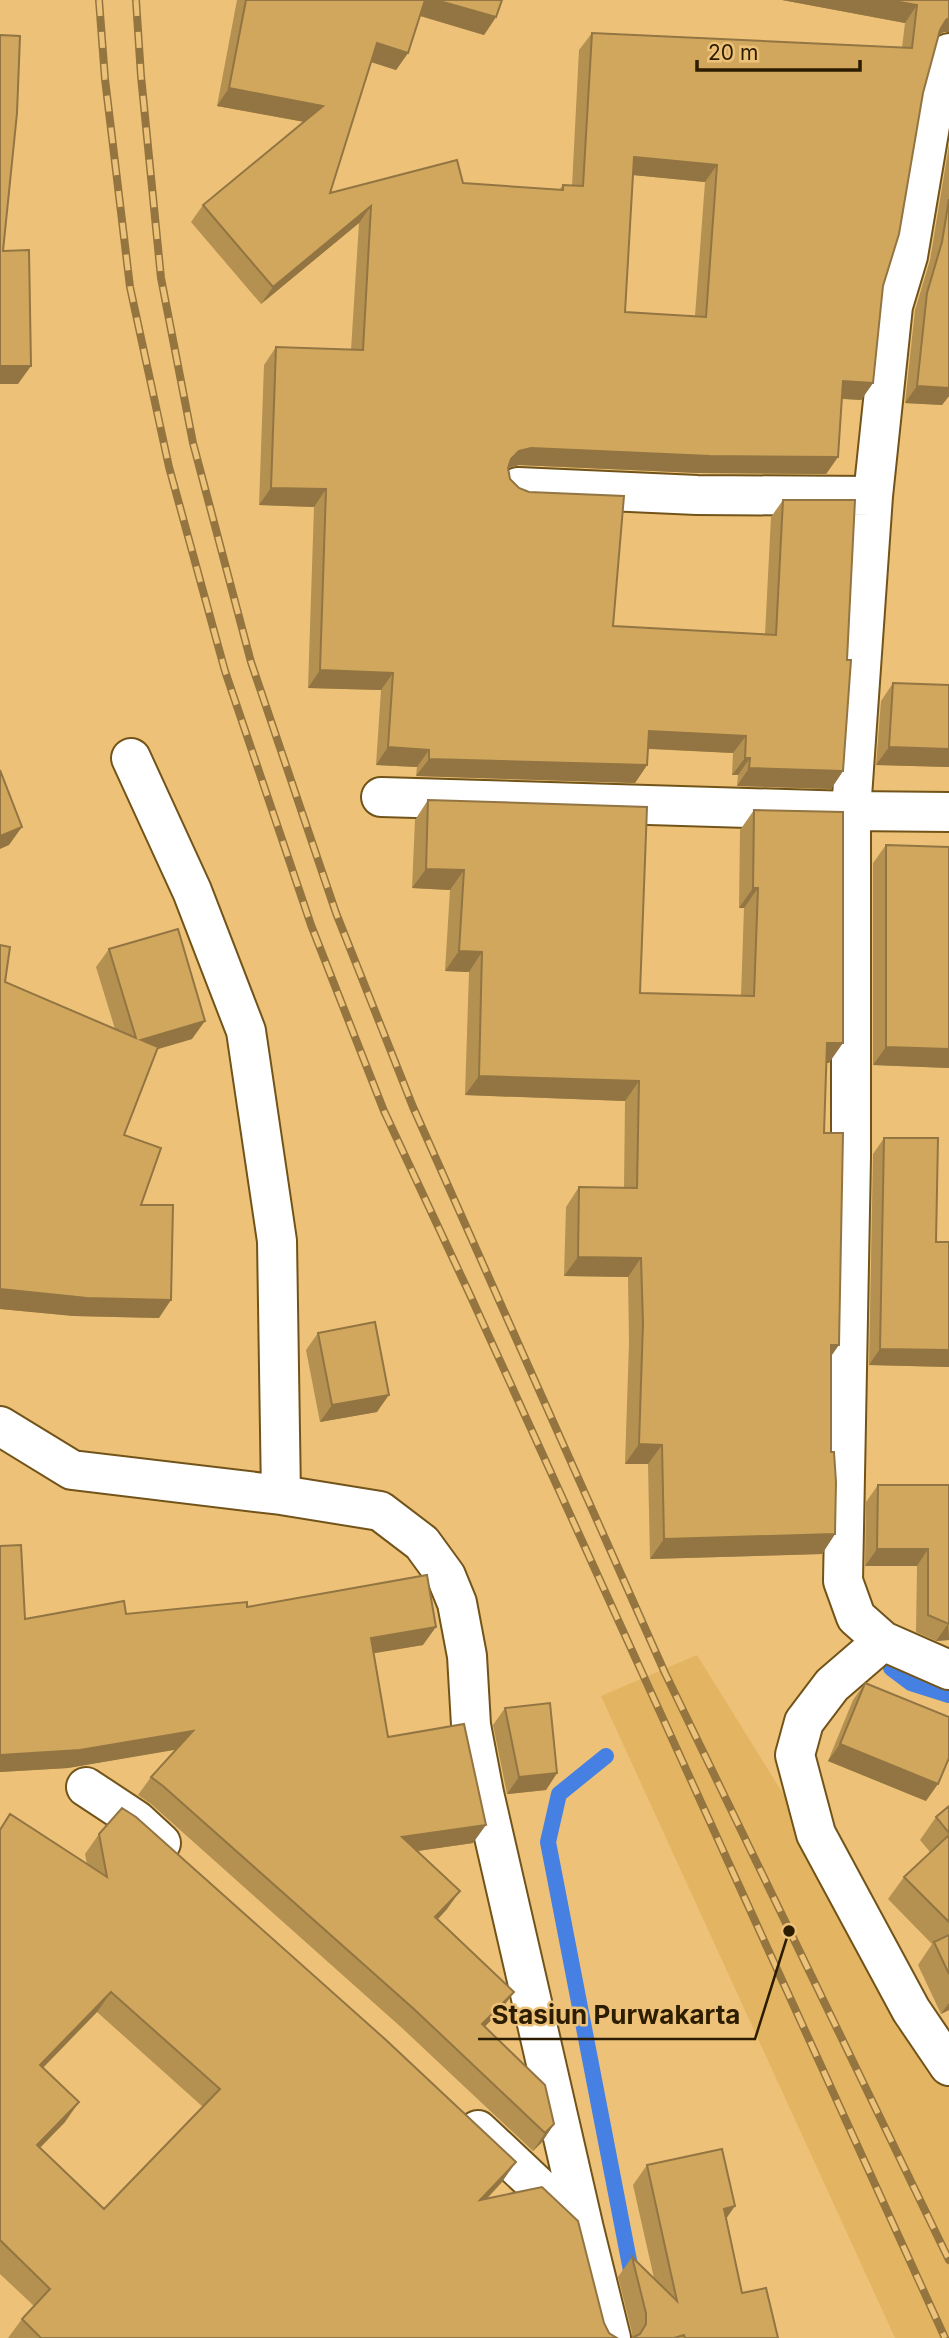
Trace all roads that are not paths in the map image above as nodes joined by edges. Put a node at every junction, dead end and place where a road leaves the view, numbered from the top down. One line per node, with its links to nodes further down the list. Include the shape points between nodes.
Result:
1 (949, 53): 3 (street, via 932,114 908,256 893,306)
2 (518, 487): 3 (street)
3 (873, 496): 6 (street)
4 (131, 758): 9 (street, via 192,891 246,1031 277,1241)
5 (381, 797): 6 (street)
6 (851, 811): 7 (street); 10 (street, via 851,1157 843,1581 856,1617)
7 (949, 812)
8 (0, 1426): 9 (street, via 72,1470)
9 (281, 1494): 16 (street, via 380,1511 422,1543 446,1576 457,1603 467,1656 471,1725 484,1793)
10 (883, 1641): 11 (street); 14 (street, via 832,1685 804,1722 795,1755 816,1834 911,2010)
11 (949, 1670)
12 (86, 1787): 13 (street, via 136,1820)
13 (186, 1866)
14 (949, 2066)
15 (456, 2108): 16 (street)
16 (584, 2229): 17 (street)
17 (611, 2338)

